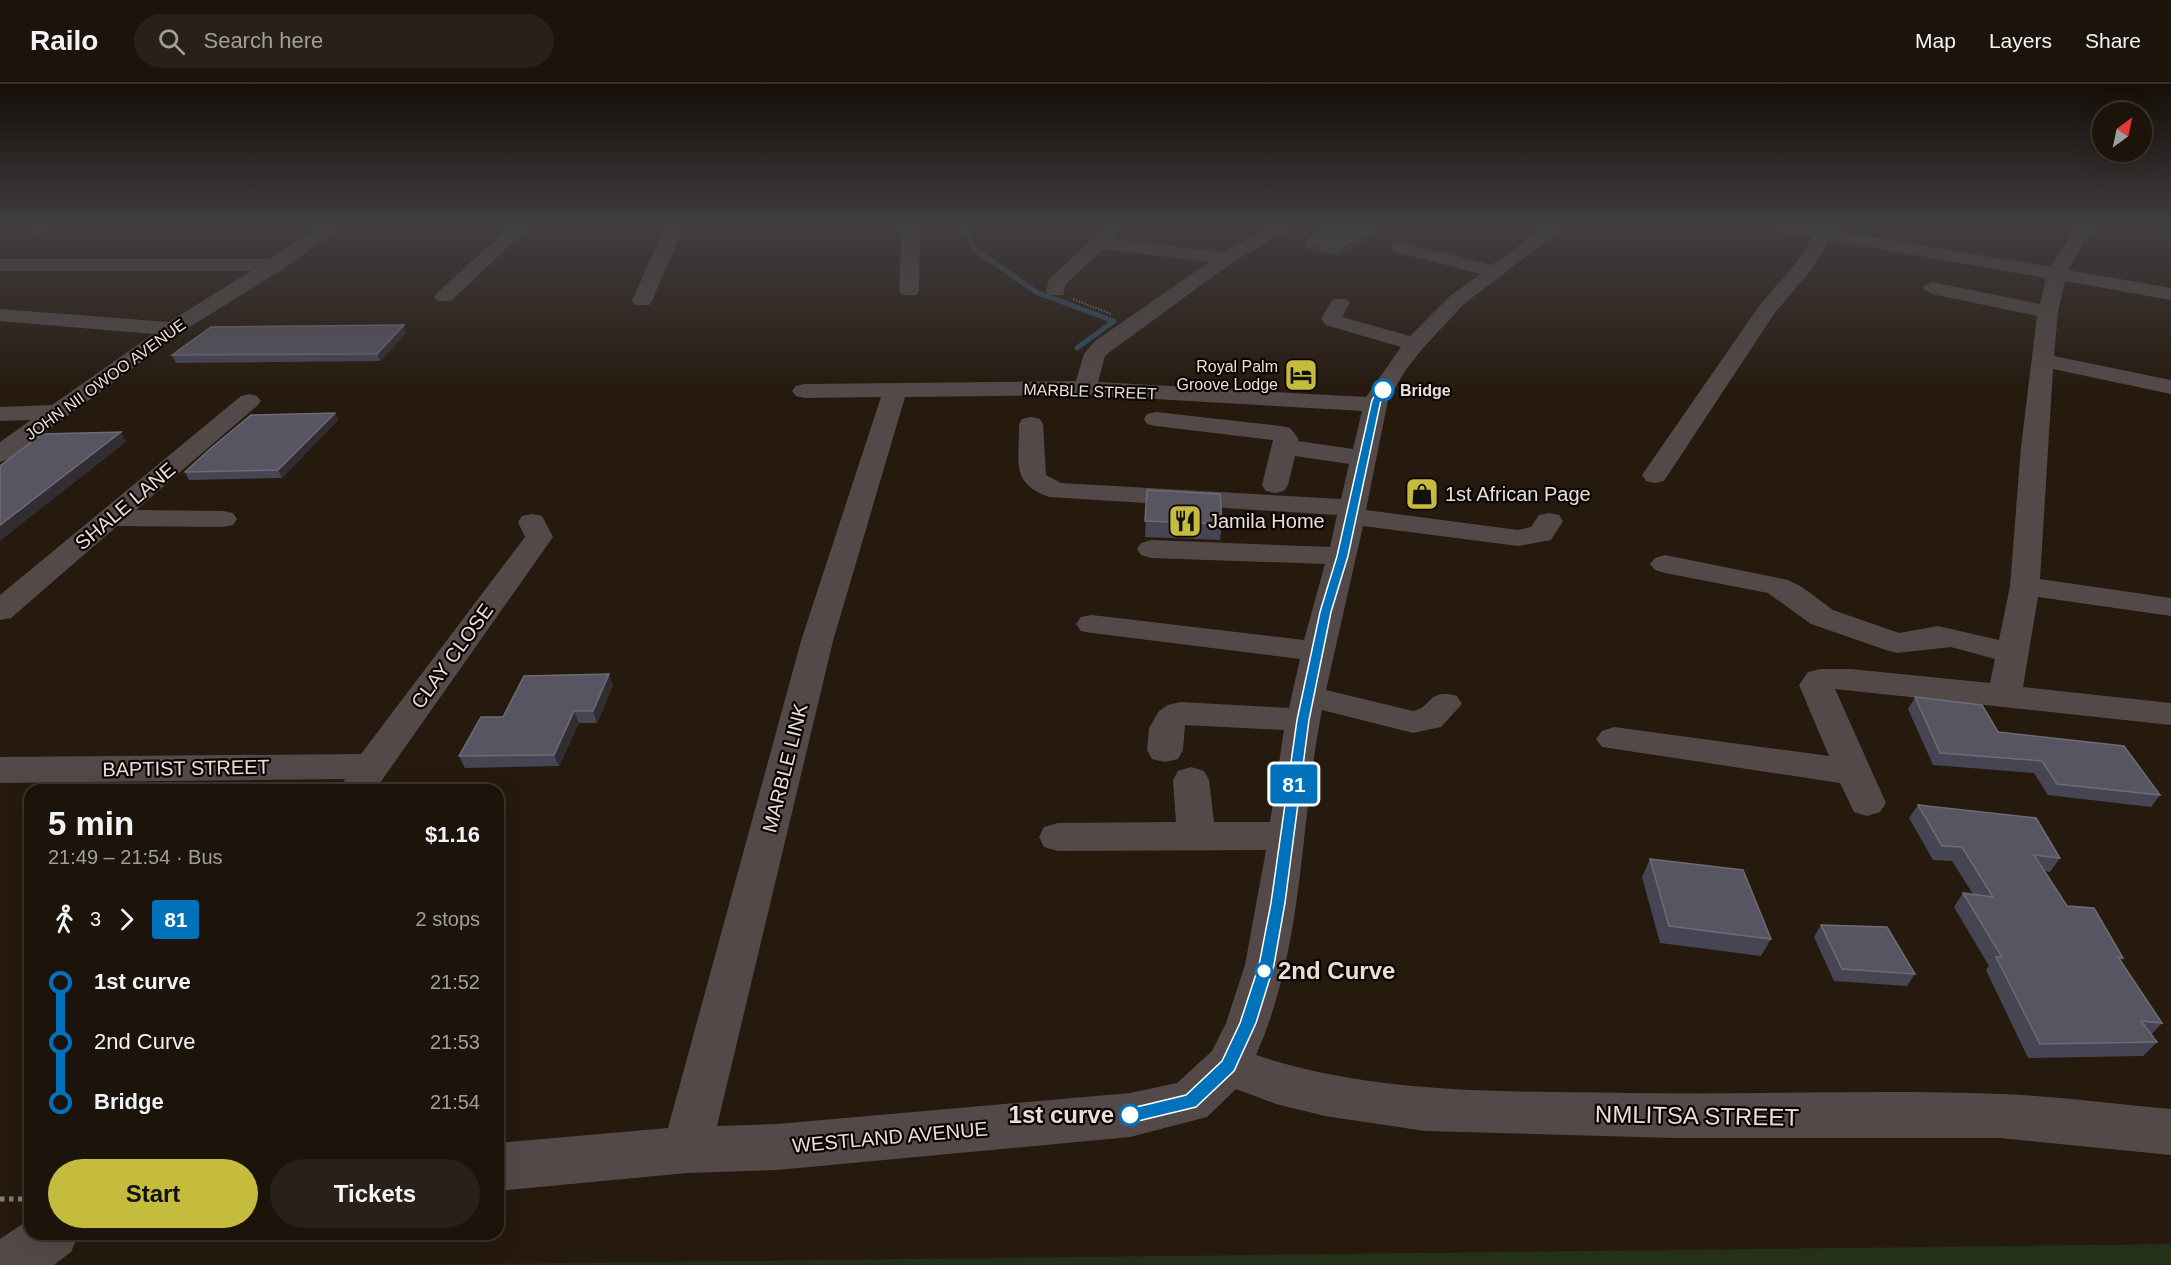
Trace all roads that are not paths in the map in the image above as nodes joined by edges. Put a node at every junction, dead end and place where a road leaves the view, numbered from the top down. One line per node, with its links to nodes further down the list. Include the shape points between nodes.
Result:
1 (248, 282): 20 (street, JOHN NII OWOO AVENUE)
2 (460, 282): 15 (street)
3 (650, 282): 16 (street)
4 (909, 282): 12 (street)
5 (1057, 282): 13 (street)
6 (1192, 282): 24 (street, via 1095,354)
7 (1479, 282): 21 (street, WESTLAND AVENUE)
8 (1790, 282): 36 (street, via 1766,310)
9 (2056, 282): 18 (street)
10 (2107, 282): 14 (street)
11 (1932, 288): 18 (street)
12 (909, 291)
13 (1056, 291)
14 (2171, 294)
15 (444, 297)
16 (642, 301)
17 (1340, 303): 21 (street, via 1333,321)
18 (2048, 312): 22 (street)
19 (0, 315): 20 (street)
20 (173, 329): 29 (street, JOHN NII OWOO AVENUE)
21 (1414, 344): 28 (street, WESTLAND AVENUE)
22 (2043, 360): 23 (street); 46 (street)
23 (2171, 387)
24 (1085, 388): 25 (street, MARBLE STREET); 28 (street, MARBLE STREET)
25 (895, 390): 26 (street, MARBLE STREET); 66 (street, MARBLE LINK, via 817,642)
26 (804, 391)
27 (249, 401): 39 (street, SHALE LANE)
28 (1375, 405): 35 (street, WESTLAND AVENUE)
29 (59, 412): 30 (street); 34 (street, JOHN NII OWOO AVENUE)
30 (0, 414)
31 (1156, 419): 33 (street, via 1271,430 1286,438)
32 (1031, 424): 38 (street, via 1033,477 1041,485 1058,491)
33 (1285, 447): 35 (street); 37 (street)
34 (0, 454)
35 (1362, 458): 38 (street, WESTLAND AVENUE)
36 (1655, 475)
37 (1275, 485)
38 (1352, 512): 41 (street, via 1518,538 1541,534); 44 (street, WESTLAND AVENUE)
39 (111, 518): 40 (street); 48 (street, SHALE LANE)
40 (223, 519)
41 (1549, 521)
42 (532, 522): 59 (street, CLAY CLOSE, via 539,537)
43 (1150, 549): 44 (street)
44 (1342, 556): 50 (street, WESTLAND AVENUE)
45 (1665, 564): 51 (street, via 1777,586 1822,616 1897,643 1952,637)
46 (2025, 586): 47 (street); 51 (street)
47 (2171, 607)
48 (0, 611)
49 (1092, 624): 50 (street)
50 (1318, 651): 54 (street, WESTLAND AVENUE)
51 (2013, 653): 52 (street)
52 (2005, 695): 55 (street); 56 (street, via 1820,679 1816,685 1861,788)
53 (1445, 704): 54 (street, via 1429,719 1413,722)
54 (1306, 708): 57 (street, via 1173,715 1168,722); 61 (street, WESTLAND AVENUE)
55 (2171, 714)
56 (1614, 739)
57 (1166, 750)
58 (0, 770): 59 (street, BAPTIST STREET)
59 (364, 778)
60 (1191, 780): 63 (street)
61 (1287, 836): 63 (street); 64 (street, WESTLAND AVENUE, via 1266,965 1248,1023)
62 (1058, 837): 63 (street)
63 (1197, 837)
64 (1228, 1066): 65 (street, NMLITSA STREET, via 1306,1091 1385,1106 1710,1117 2001,1116); 66 (street, WESTLAND AVENUE, via 1190,1102 1160,1111 777,1147)
65 (2171, 1132)
66 (687, 1150): 67 (street, WESTLAND AVENUE)
67 (504, 1166)
68 (44, 1240): 69 (street)
69 (8, 1265)

